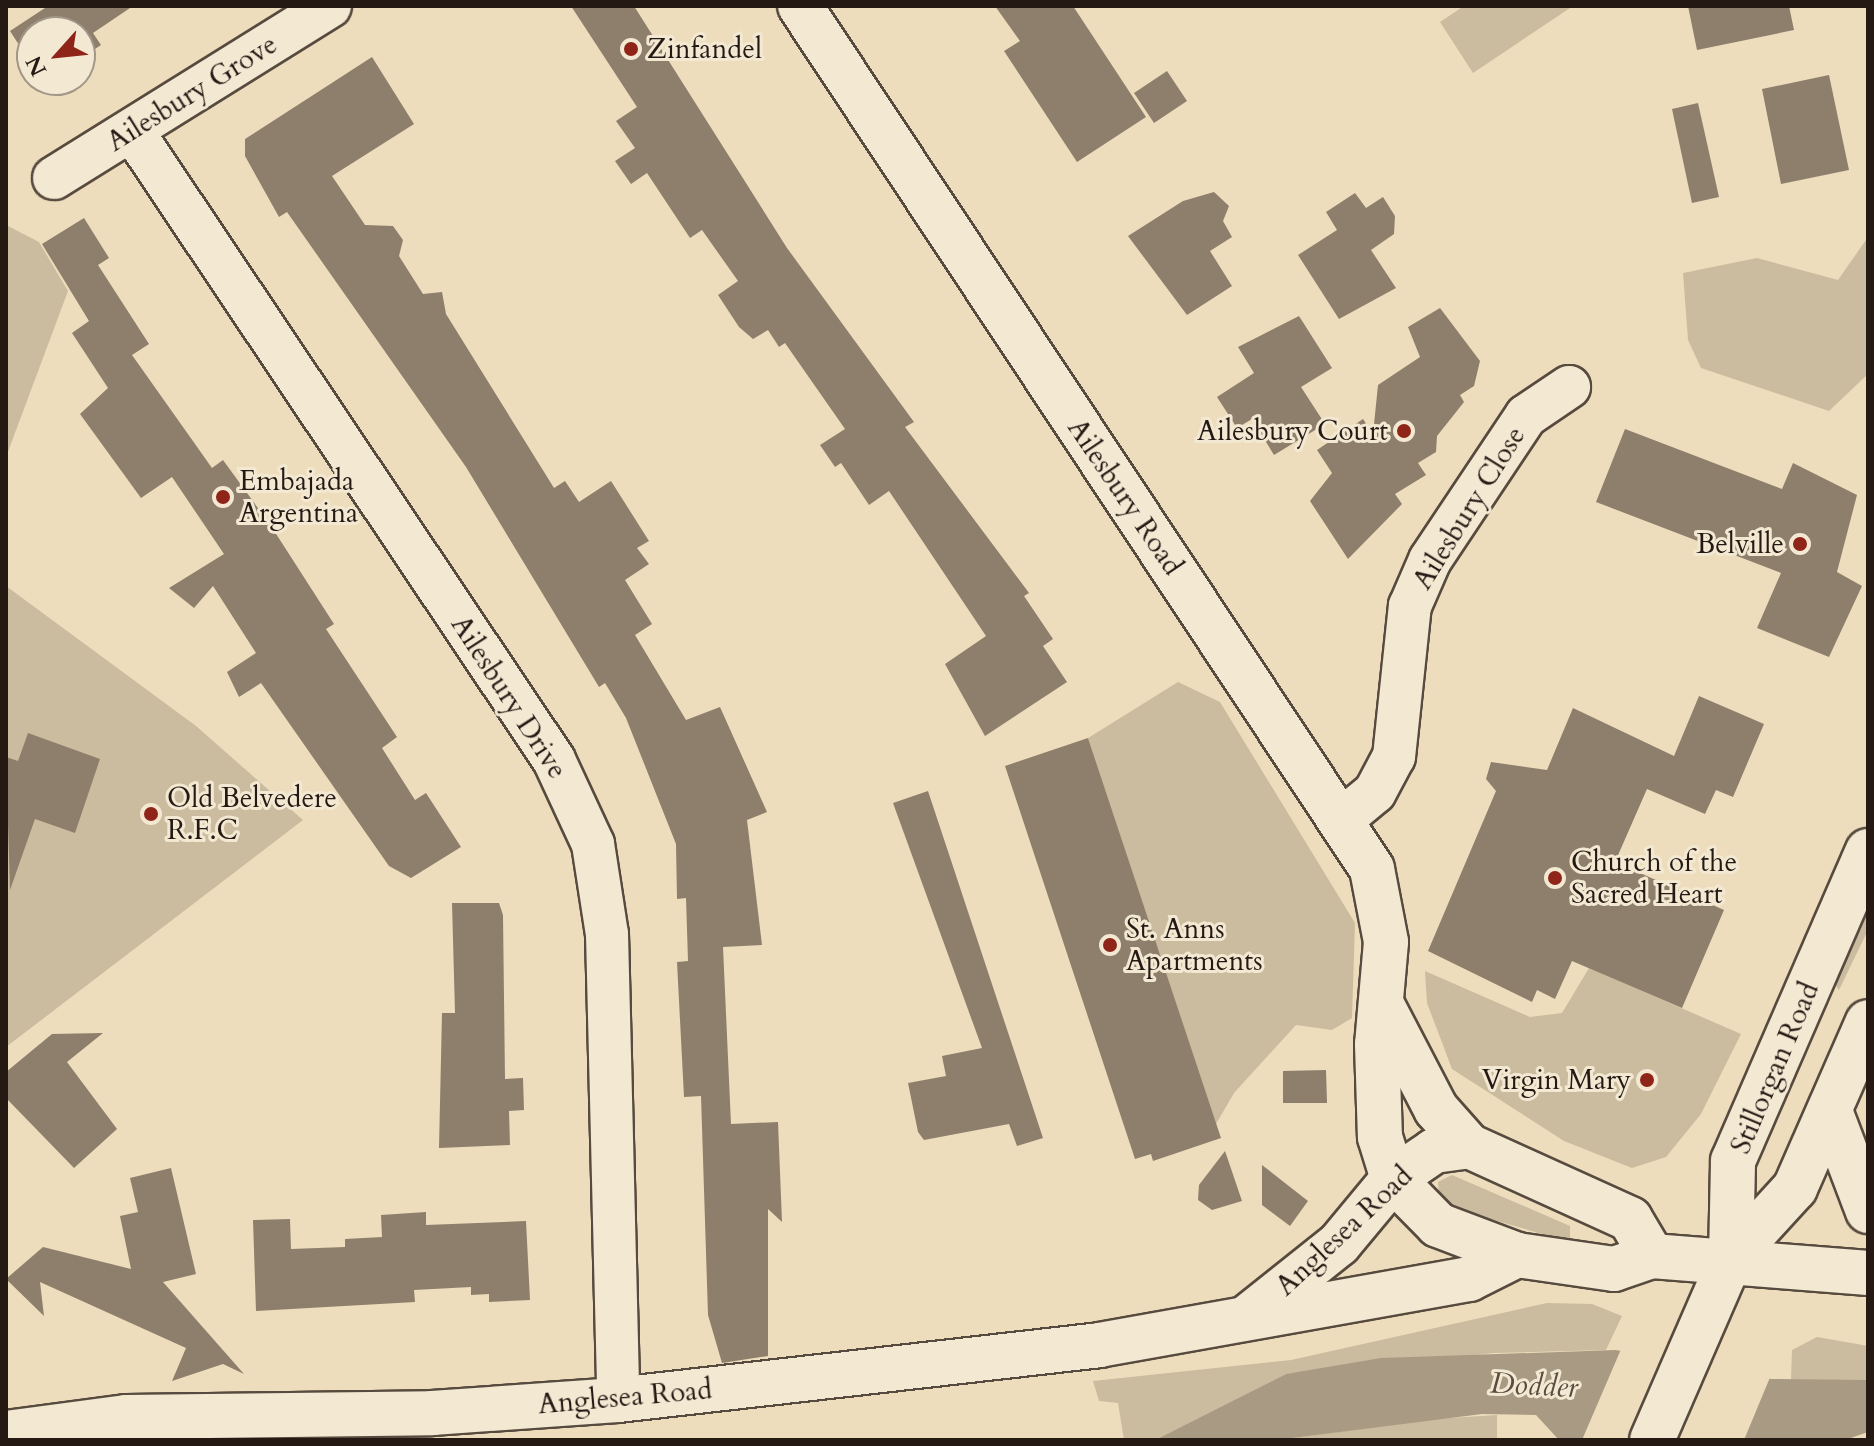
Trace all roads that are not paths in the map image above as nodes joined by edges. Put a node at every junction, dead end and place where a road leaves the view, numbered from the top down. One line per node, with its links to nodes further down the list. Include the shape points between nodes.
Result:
1 (330, 6): 3 (street, Ailesbury Grove)
2 (800, 6): 6 (main road, Ailesbury Road)
3 (133, 132): 4 (street, Ailesbury Grove); 21 (street, Ailesbury Drive, via 554,760 593,844 607,934)
4 (54, 178)
5 (1569, 387): 6 (street, Ailesbury Close, via 1526,416 1430,560 1410,606 1394,757 1375,792)
6 (1340, 821): 9 (main road, Ailesbury Road, via 1372,869 1383,909)
7 (1868, 851): 8 (main road, Stillorgan Road)
8 (1805, 998): 10 (main road, via 1846,1015); 18 (main road, Stillorgan Road, via 1733,1161)
9 (1384, 1009): 13 (main road, Ailesbury Road, via 1436,1109); 14 (main road, Ailesbury Road, via 1377,1044 1380,1137)
10 (1868, 1013)
11 (1868, 1022): 12 (main road)
12 (1830, 1111): 15 (main road); 18 (main road, via 1795,1188)
13 (1469, 1146): 14 (main road, Anglesea Road, via 1434,1151); 17 (main road, via 1630,1219)
14 (1393, 1179): 16 (main road, Ailesbury Road, via 1438,1225); 20 (main road, Anglesea Road, via 1339,1244)
15 (1868, 1211)
16 (1517, 1255): 17 (main road, via 1614,1269); 20 (main road, Anglesea Road, via 1469,1279)
17 (1652, 1256): 18 (main road)
18 (1731, 1258): 19 (main road); 24 (main road)
19 (1868, 1273)
20 (1241, 1321): 21 (main road, Anglesea Road, via 1099,1345)
21 (618, 1400): 22 (main road, Anglesea Road)
22 (127, 1428): 23 (main road, Anglesea Road)
23 (6, 1433)
24 (1652, 1440)

